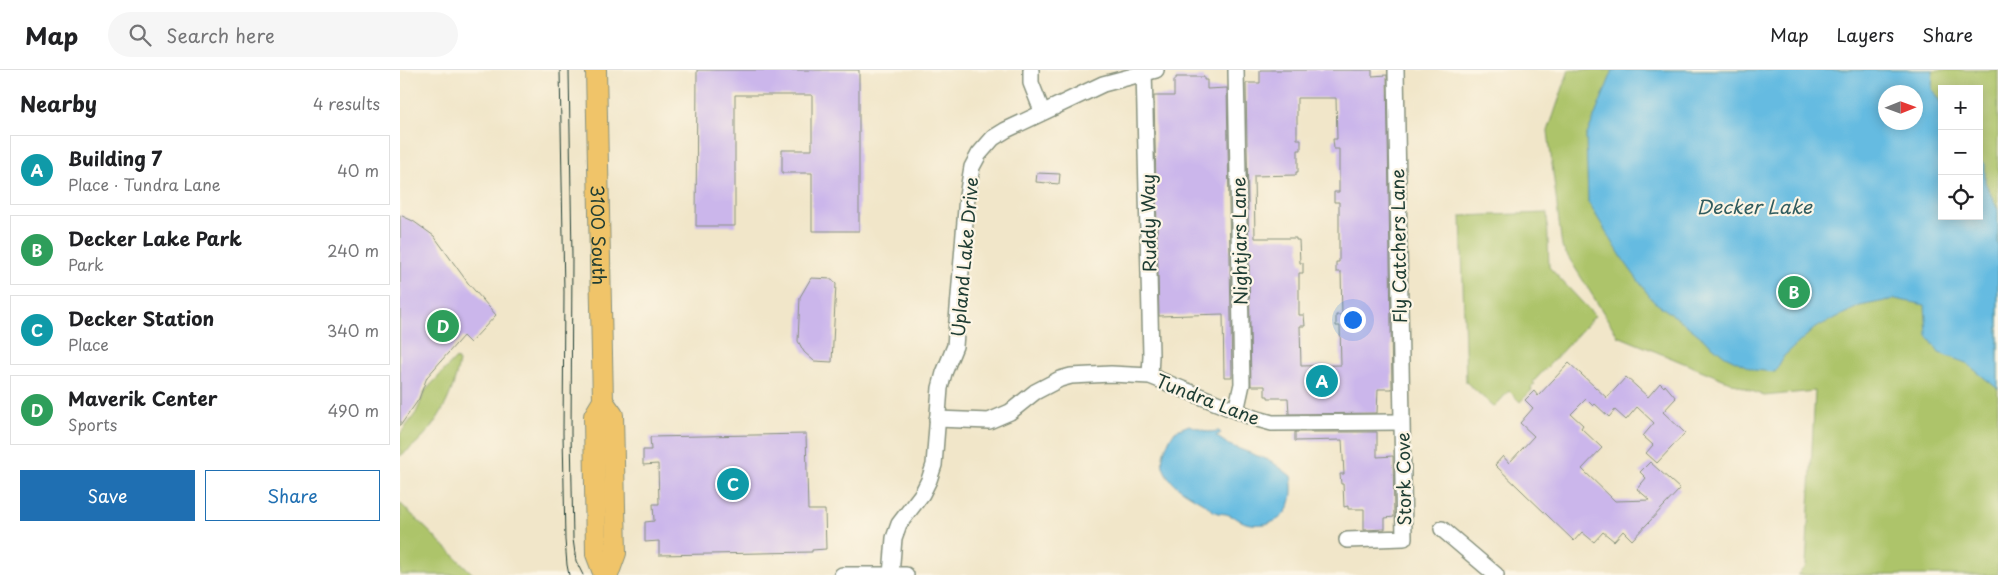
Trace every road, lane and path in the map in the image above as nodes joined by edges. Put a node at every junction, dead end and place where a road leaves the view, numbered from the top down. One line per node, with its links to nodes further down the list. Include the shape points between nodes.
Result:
1 (596, 70): 13 (main road, 3100 South, via 603,401 594,416 596,554)
2 (1031, 70): 6 (street, via 1031,83)
3 (1236, 70): 8 (street, Nightjars Lane, via 1242,384)
4 (1396, 70): 10 (street, Fly Catchers Lane)
5 (1148, 71): 6 (street, Upland Lake Drive, via 1113,80); 7 (street, Ruddy Way)
6 (1042, 111): 9 (street, Upland Lake Drive, via 994,138 972,167 955,346 940,388)
7 (1150, 376): 8 (street, Tundra Lane); 9 (street, Tundra Lane, via 1071,376 1048,384 1000,417 976,422)
8 (1236, 411): 10 (street, Tundra Lane, via 1272,423)
9 (937, 419): 15 (street, Upland Lake Drive, via 934,465 929,480 899,524 894,538)
10 (1401, 422): 12 (street, Stork Cove, via 1404,538)
11 (1442, 529): 16 (street)
12 (1346, 540)
13 (606, 575)
14 (842, 575): 15 (street)
15 (896, 575)
16 (1496, 575)

